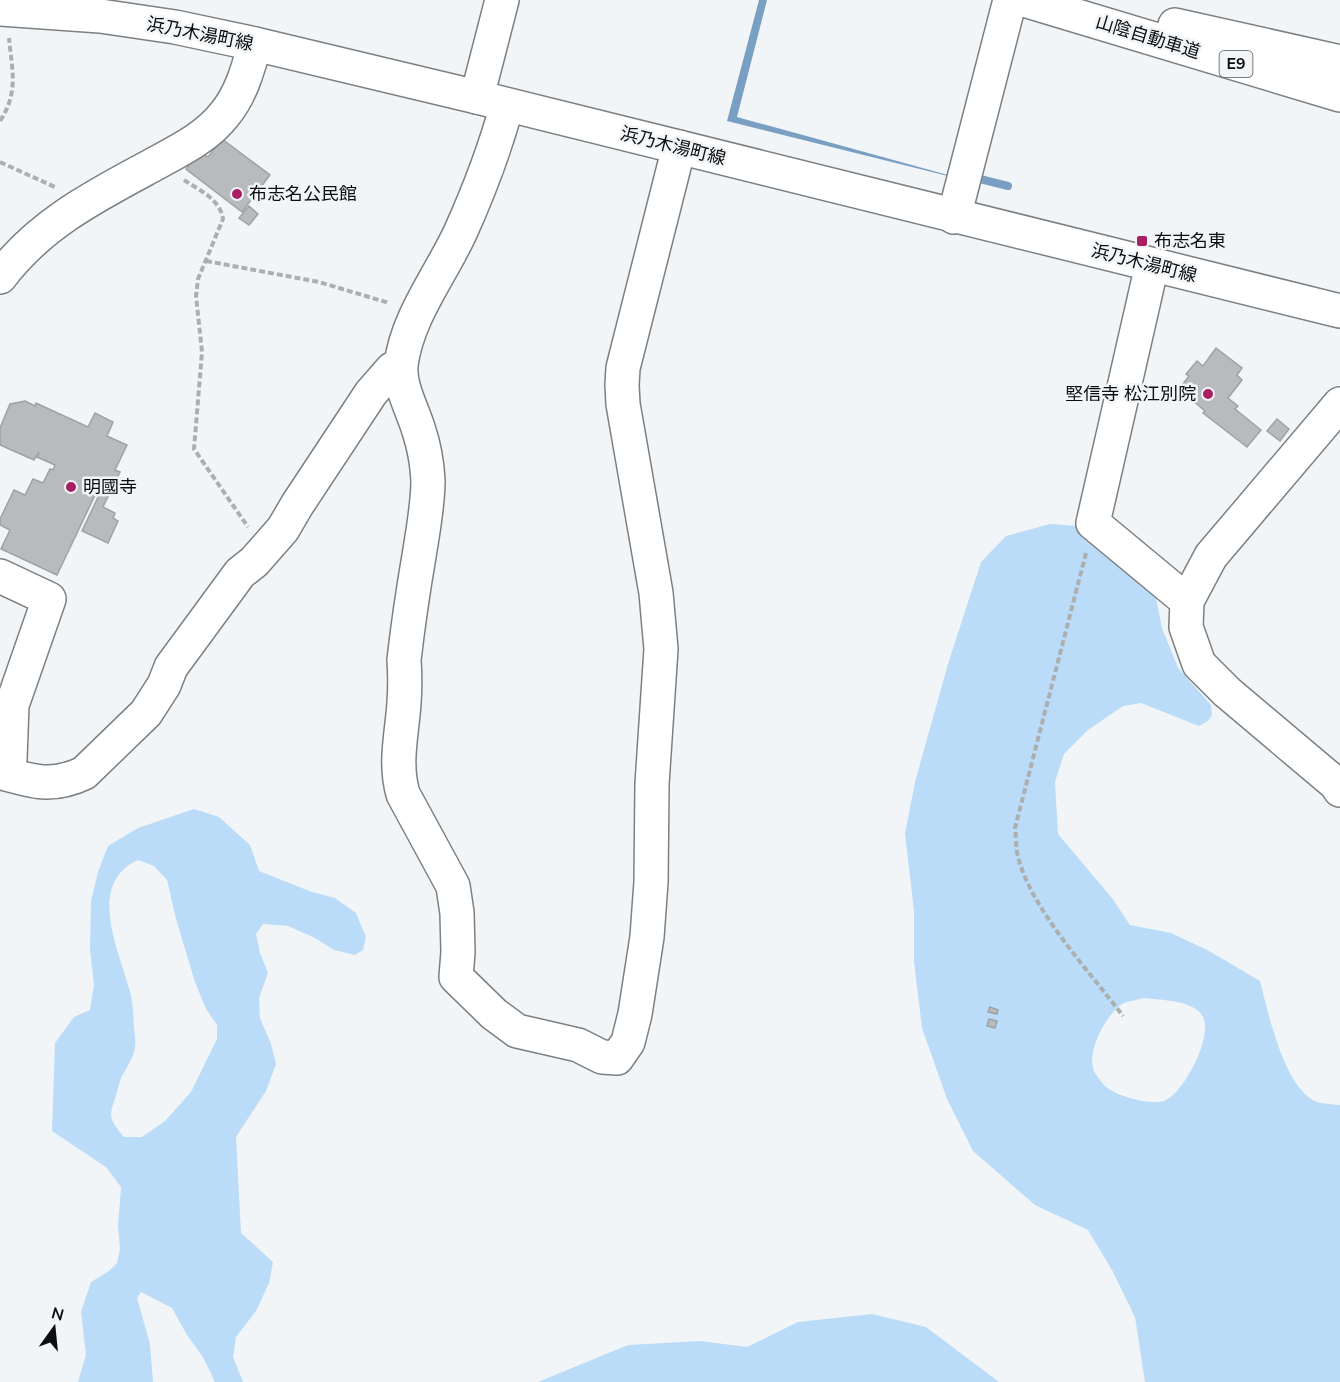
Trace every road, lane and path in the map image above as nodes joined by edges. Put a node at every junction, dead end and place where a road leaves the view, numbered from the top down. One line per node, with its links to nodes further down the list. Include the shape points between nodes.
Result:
1 (502, 0): 12 (main road)
2 (1010, 0): 19 (main road)
3 (1024, 0): 6 (main road, 山陰自動車道 / E9)
4 (1088, 0): 6 (main road, 山陰自動車道 / E9)
5 (4, 23): 7 (main road, 浜乃木湯町線, via 100,16); 14 (path, via 13,88 11,103)
6 (1145, 23): 8 (main road); 9 (main road, 山陰自動車道 / E9); 10 (main road, 山陰自動車道 / E9)
7 (255, 45): 12 (main road, 浜乃木湯町線); 17 (main road, via 238,95 226,113 197,140)
8 (1340, 62)
9 (1340, 73)
10 (1279, 77): 11 (main road, 山陰自動車道 / E9); 13 (main road)
11 (1340, 95)
12 (492, 101): 15 (main road, 浜乃木湯町線); 24 (main road, via 485,174)
13 (1340, 106)
14 (0, 121)
15 (679, 147): 19 (main road, 浜乃木湯町線); 25 (main road, via 623,368 628,437 656,593 661,649 647,937 635,1014 628,1042 617,1058 517,1031 456,977 457,913 453,886 399,780 404,660 428,482 426,455)
16 (0, 162): 18 (path)
17 (158, 162): 18 (main road); 20 (path, via 222,210 223,219)
18 (86, 201): 22 (main road, via 43,231)
19 (954, 217): 21 (main road, 浜乃木湯町線)
20 (206, 261): 24 (path, via 319,282); 28 (path, via 196,296 202,352 194,449)
21 (1152, 265): 23 (main road, 浜乃木湯町線); 27 (main road)
22 (0, 277)
23 (1340, 311)
24 (418, 312): 25 (main road)
25 (401, 367): 28 (main road, via 392,369 370,393 283,529)
26 (1340, 404): 30 (main road, via 1211,556)
27 (1093, 523): 30 (main road); 33 (path, via 1015,828 1017,853 1047,917)
28 (264, 550): 31 (main road, via 240,573 171,667 146,713 84,773 48,784)
29 (0, 576): 31 (main road, via 49,599 12,705 10,759)
30 (1187, 602): 32 (main road, via 1186,627 1199,664)
31 (3, 773)
32 (1340, 790)
33 (1123, 1016)

